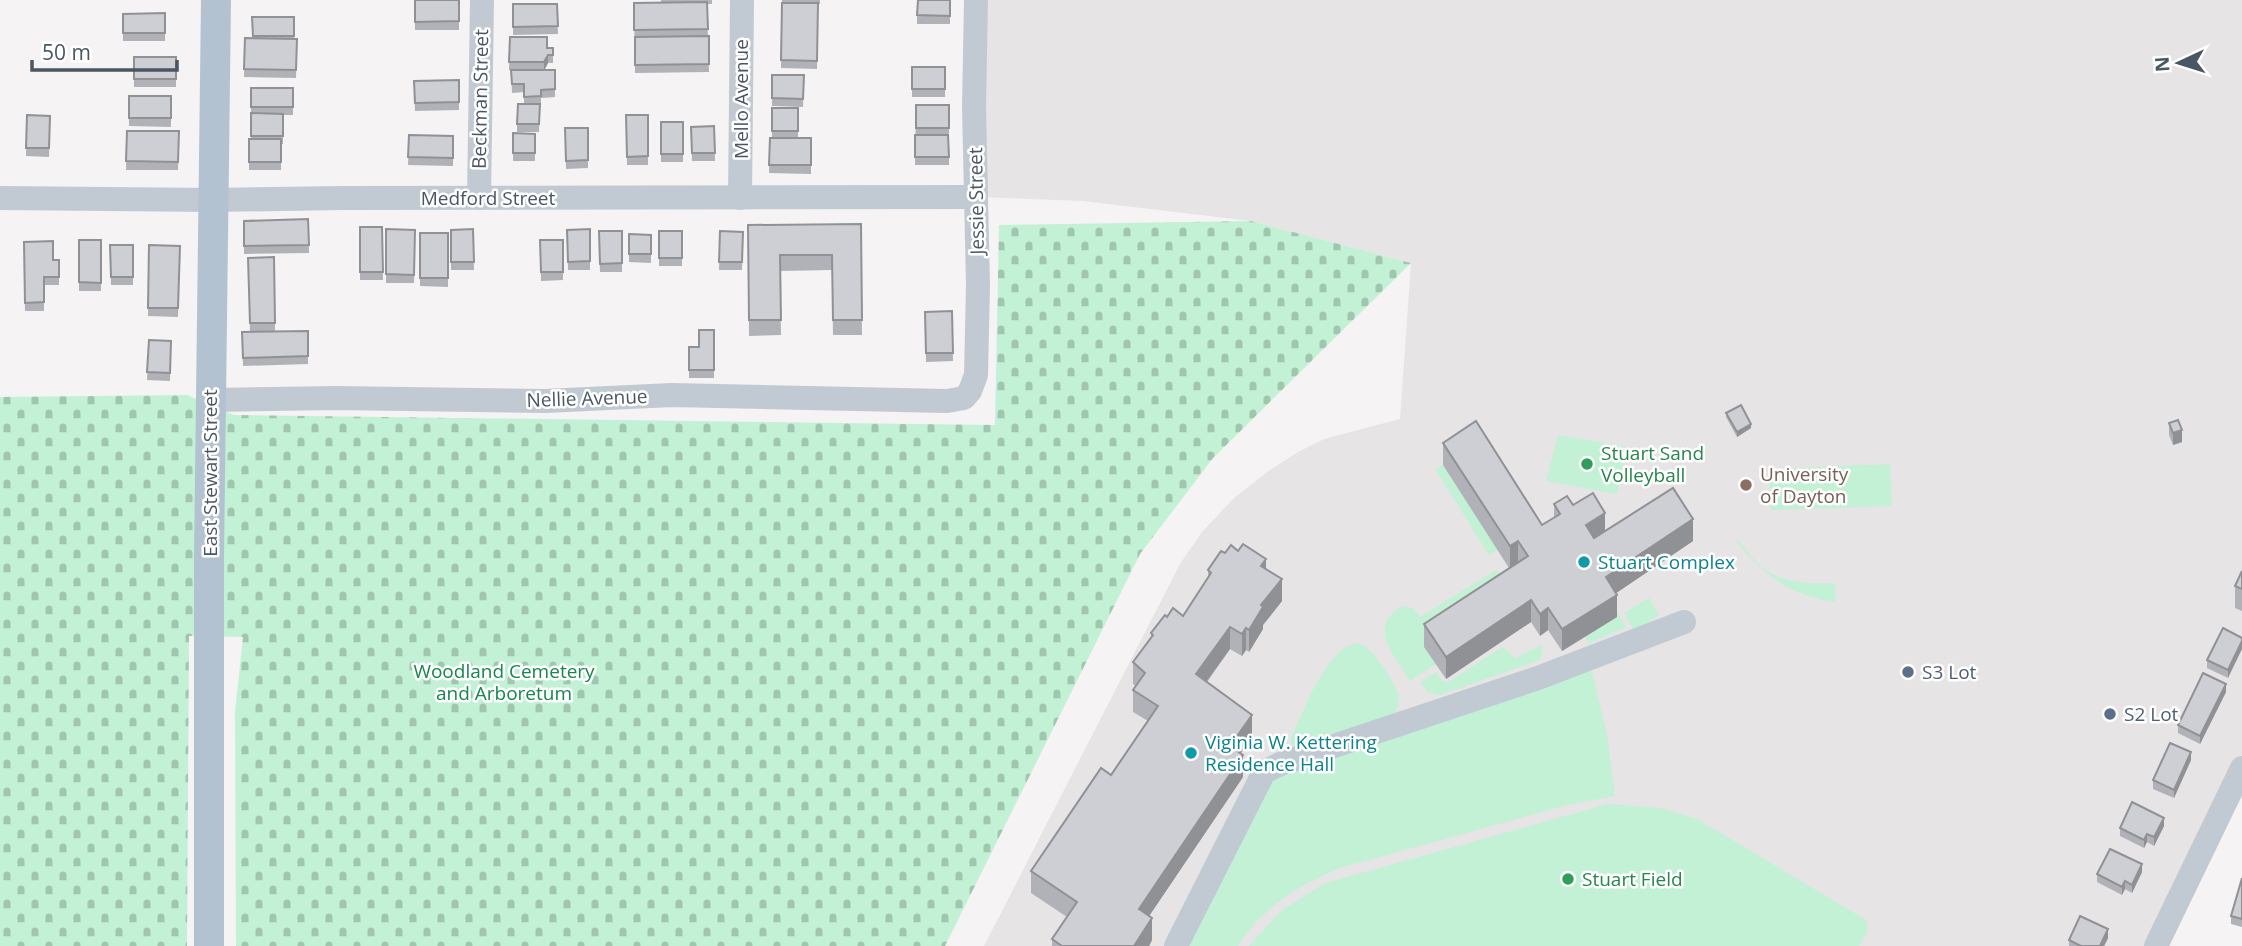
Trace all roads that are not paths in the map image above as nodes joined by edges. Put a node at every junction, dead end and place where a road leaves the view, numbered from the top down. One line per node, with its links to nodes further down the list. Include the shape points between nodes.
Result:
1 (216, 0): 9 (main road, East Stewart Street)
2 (482, 0): 6 (street, Beckman Street)
3 (742, 0): 7 (street, Mello Avenue)
4 (976, 0): 8 (street, Jessie Street)
5 (0, 198): 9 (street, Medford Street)
6 (479, 198): 7 (street, Medford Street); 9 (street, Medford Street)
7 (740, 198): 8 (street, Medford Street)
8 (976, 198): 10 (street, Jessie Street, via 976,375)
9 (214, 200): 11 (main road, East Stewart Street)
10 (964, 398): 11 (street, Nellie Avenue, via 672,395 545,401)
11 (210, 400): 14 (main road, East Stewart Street)
12 (1684, 622): 15 (street, via 1538,678 1264,772)
13 (2242, 768): 16 (street)
14 (209, 946)
15 (1176, 946)
16 (2156, 946)

